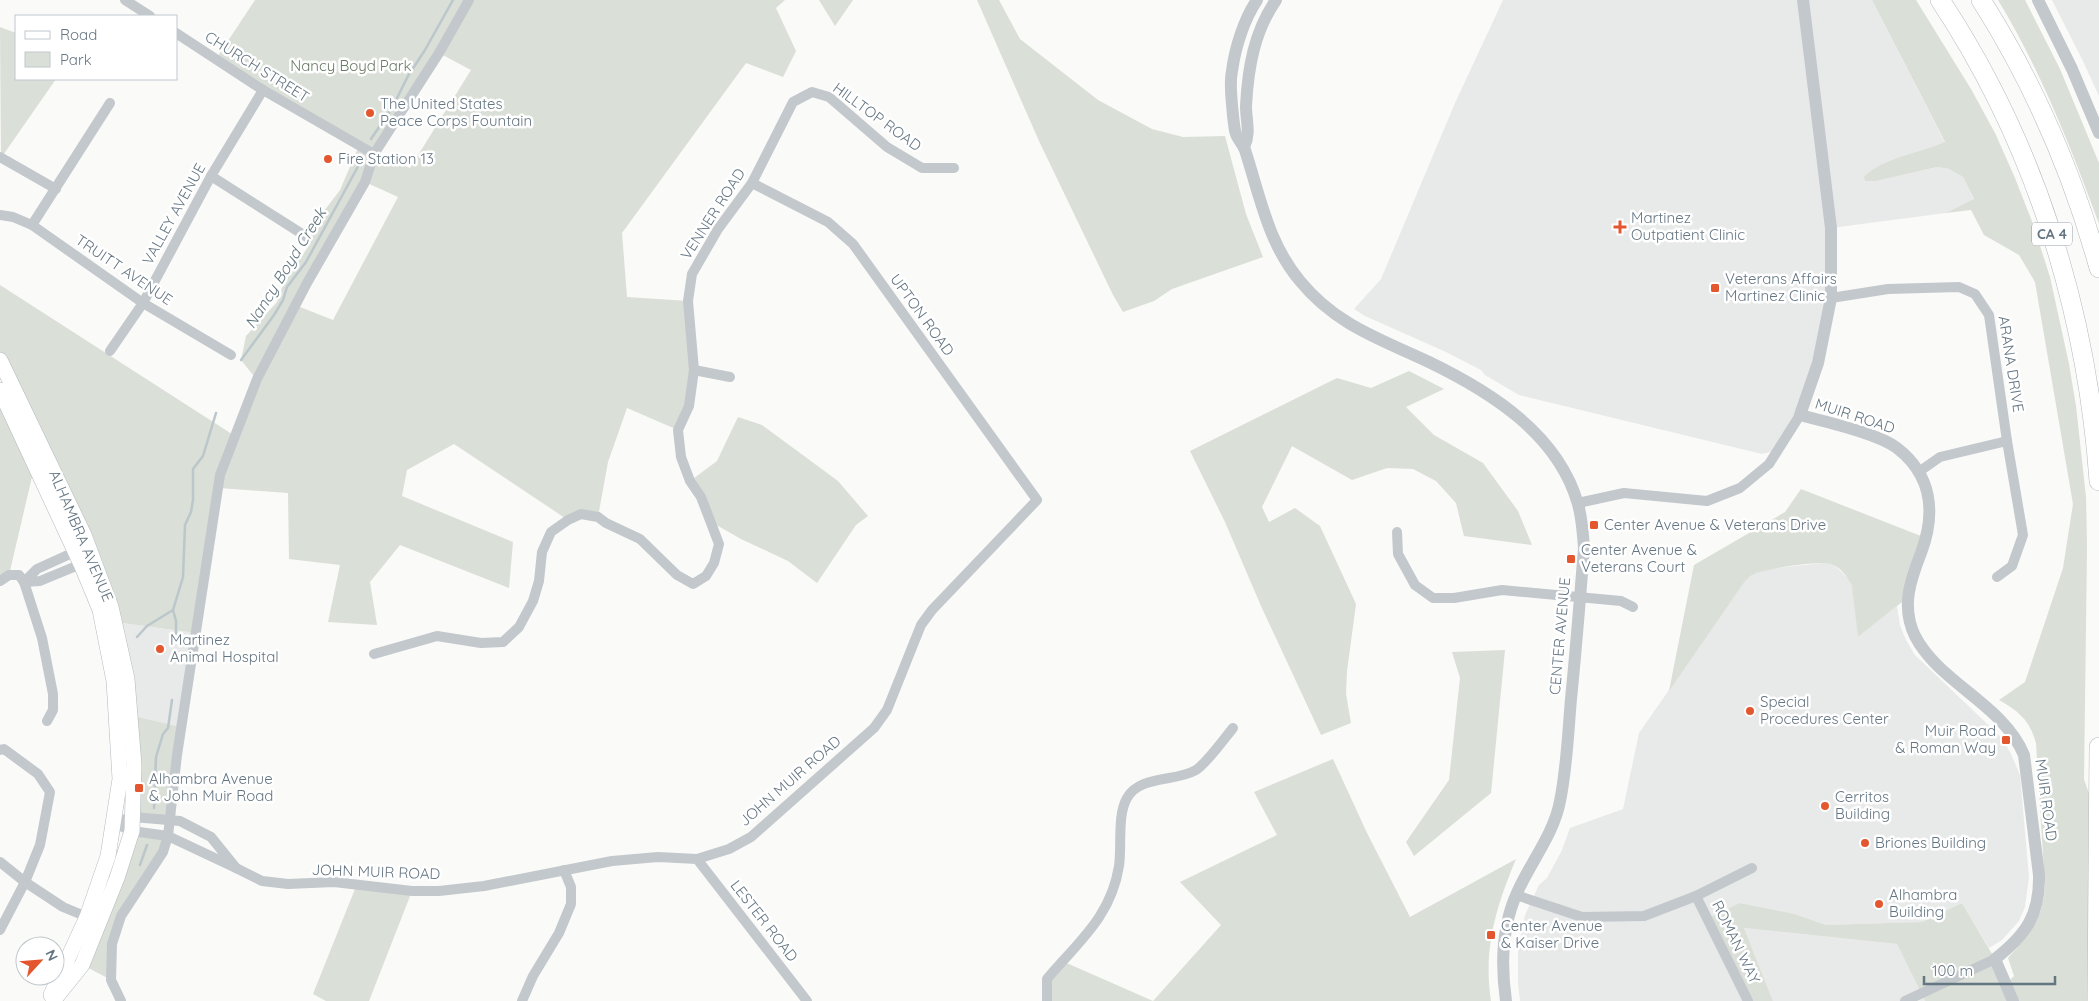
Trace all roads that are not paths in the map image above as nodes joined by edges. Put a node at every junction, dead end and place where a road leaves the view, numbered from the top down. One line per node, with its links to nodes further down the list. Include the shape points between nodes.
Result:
1 (125, 0): 9 (street)
2 (469, 0): 16 (street)
3 (1257, 0): 15 (street, CENTER AVENUE, via 1241,35 1232,71 1231,98 1236,135)
4 (1276, 0): 15 (street, CENTER AVENUE, via 1256,42 1247,74 1249,137)
5 (1803, 0): 26 (street, MUIR ROAD, via 1831,228)
6 (1981, 0): 25 (highway, CA 4, via 2023,74 2055,142 2080,206)
7 (2038, 0): 14 (street, via 2072,68)
8 (1941, 2): 37 (highway, CA 4, via 1982,71 2012,131 2056,244 2085,362)
9 (148, 15)
10 (178, 34): 11 (street, CHURCH STREET)
11 (262, 90): 16 (street, CHURCH STREET); 19 (street, VALLEY AVENUE)
12 (812, 92): 18 (street, HILLTOP ROAD, via 829,97 888,147 922,168); 20 (street, VENNER ROAD, via 792,102)
13 (110, 103): 21 (street)
14 (2099, 133)
15 (1244, 147): 39 (street, CENTER AVENUE, via 1267,226 1300,281 1341,320 1460,378 1511,411 1549,448 1561,465)
16 (374, 154): 53 (street, via 365,182 324,250 257,379 220,475 177,755)
17 (0, 157): 21 (street)
18 (954, 168)
19 (211, 176): 24 (street); 27 (street, VALLEY AVENUE)
20 (752, 183): 31 (street, VENNER ROAD, via 718,229 692,274 688,302); 38 (street, UPTON ROAD, via 828,222 853,244)
21 (56, 189): 23 (street)
22 (0, 215): 23 (street, TRUITT AVENUE)
23 (32, 225): 27 (street, TRUITT AVENUE)
24 (307, 237)
25 (2099, 268)
26 (1831, 298): 34 (street, MUIR ROAD, via 1818,363); 35 (street, ARANA DRIVE, via 1888,289 1959,287 1975,294 1989,316)
27 (143, 303): 28 (street, VALLEY AVENUE); 29 (street, TRUITT AVENUE)
28 (110, 351)
29 (230, 356)
30 (0, 360): 41 (main road, ALHAMBRA AVENUE)
31 (694, 370): 32 (street); 47 (street, VENNER ROAD, via 688,406 678,430 681,457 719,544 714,563 706,576 692,584 677,575 640,539 598,517 581,514 551,532 542,552 533,601 518,627 503,642 481,643 438,636)
32 (730, 377)
33 (0, 390): 41 (main road, ALHAMBRA AVENUE)
34 (1800, 415): 36 (street, MUIR ROAD, via 1865,434 1896,447); 39 (street, via 1769,464 1740,488 1707,500 1624,493)
35 (2007, 441): 36 (street, via 1940,457); 42 (street, ARANA DRIVE, via 2024,535 2012,566)
36 (1920, 470): 66 (street, MUIR ROAD, via 1930,504 1926,538 1910,579 1907,598 1910,623 1923,649 2009,729 2019,744 2026,767 2040,891 2032,918 2023,933)
37 (2099, 481)
38 (1037, 500): 56 (street, JOHN MUIR ROAD, via 921,625 887,710 874,728 752,837 729,849)
39 (1578, 503): 45 (street, CENTER AVENUE, via 1584,548)
40 (1397, 532): 45 (street, via 1398,554 1404,566 1415,585 1433,598 1502,590)
41 (85, 555): 44 (street, via 36,569); 52 (main road, ALHAMBRA AVENUE, via 114,681 120,779); 54 (main road, ALHAMBRA AVENUE, via 112,607 127,679 134,765)
42 (1997, 577)
43 (0, 581): 44 (street, via 9,575 19,575)
44 (24, 582): 48 (street, via 42,638 53,694 53,710)
45 (1580, 596): 46 (street, via 1622,601); 62 (street, CENTER AVENUE, via 1560,803)
46 (1633, 607)
47 (374, 654)
48 (46, 721)
49 (1233, 728): 72 (street, via 1198,770 1183,777 1153,780 1134,790 1127,798 1119,866 1108,904 1087,934 1046,979)
50 (2099, 747): 77 (highway)
51 (0, 750): 61 (street, via 38,774 50,792 40,845)
52 (113, 822): 54 (street, JOHN MUIR ROAD); 64 (main road, ALHAMBRA AVENUE)
53 (170, 822): 54 (street, JOHN MUIR ROAD); 55 (street); 58 (street, JOHN MUIR ROAD, via 180,821 211,837)
54 (132, 824): 55 (street, JOHN MUIR ROAD); 64 (main road, ALHAMBRA AVENUE, via 117,878)
55 (168, 836): 58 (street, JOHN MUIR ROAD); 69 (street, via 163,852 121,916 112,944 111,980)
56 (696, 859): 60 (street, JOHN MUIR ROAD, via 658,857); 71 (street, LESTER ROAD)
57 (0, 862): 61 (street)
58 (236, 868): 60 (street, JOHN MUIR ROAD, via 262,881 288,884 334,882 430,891 484,886)
59 (1752, 868): 63 (street)
60 (564, 870): 70 (street, via 571,887 571,904)
61 (25, 882): 64 (street, via 63,907); 65 (street)
62 (1516, 894): 63 (street, via 1582,918 1644,916); 73 (street, CENTER AVENUE, via 1504,947)
63 (1696, 896): 74 (street, ROMAN WAY)
64 (93, 920): 67 (main road, ALHAMBRA AVENUE); 68 (main road, ALHAMBRA AVENUE, via 82,965)
65 (0, 930)
66 (1995, 959): 75 (street); 76 (street)
67 (48, 1001)
68 (53, 1001)
69 (121, 1001)
70 (522, 1001)
71 (807, 1001)
72 (1047, 1001)
73 (1506, 1001)
74 (1748, 1001)
75 (1906, 1001)
76 (2013, 1001)
77 (2097, 1001)

